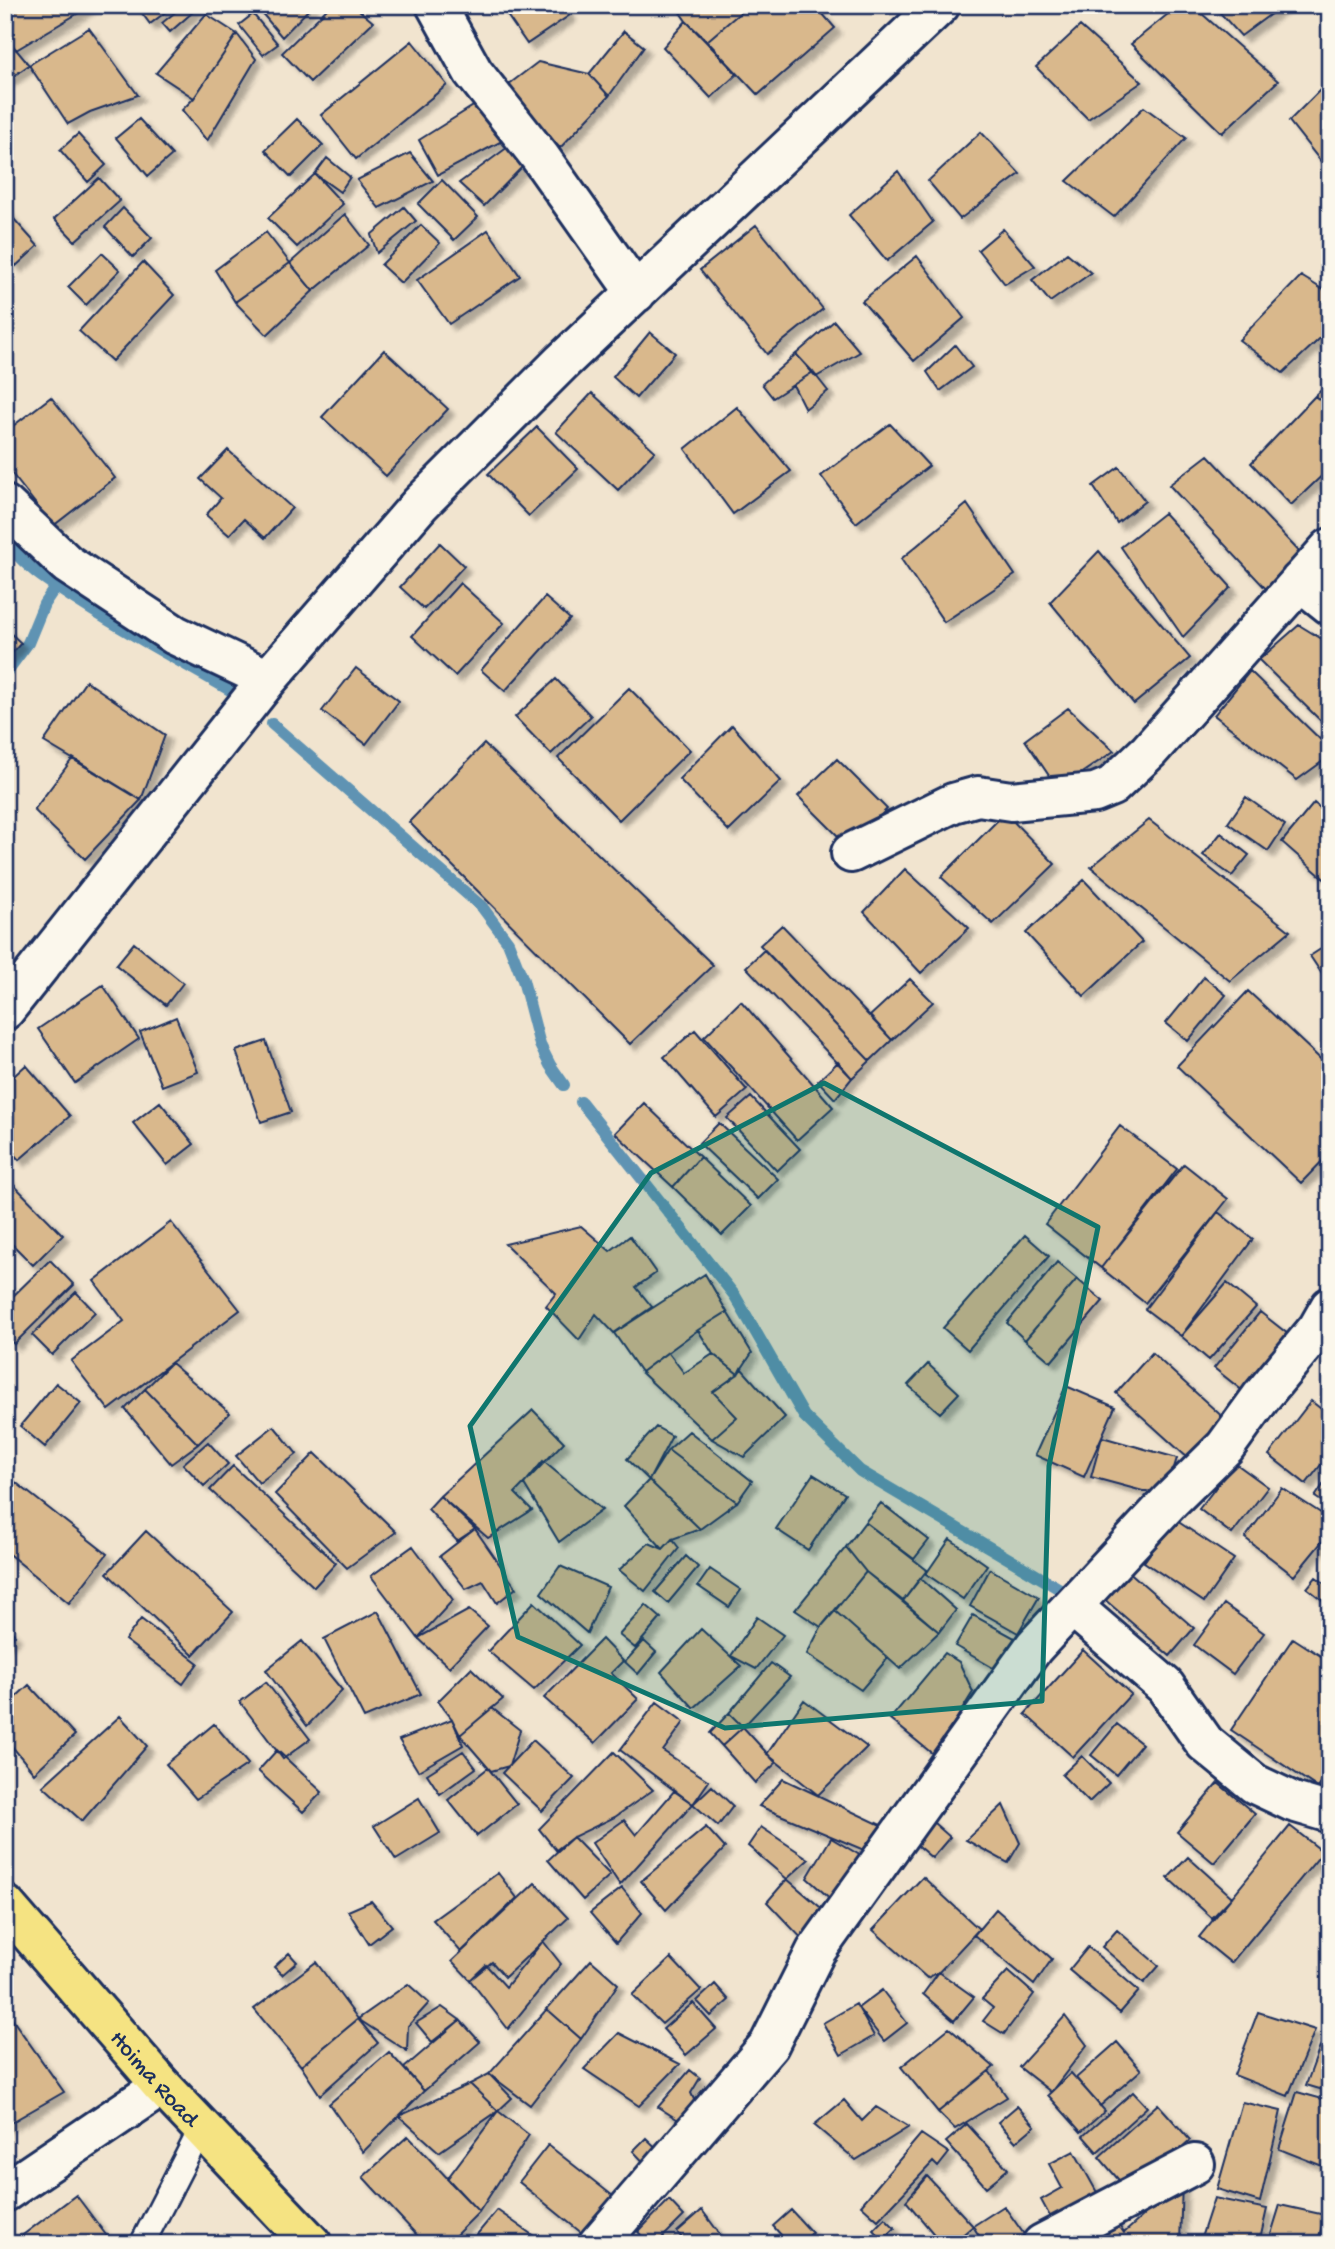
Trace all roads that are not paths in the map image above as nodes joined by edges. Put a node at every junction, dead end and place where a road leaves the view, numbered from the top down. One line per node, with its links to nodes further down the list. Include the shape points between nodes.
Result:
1 (436, 5): 3 (street, via 473,72)
2 (940, 5): 3 (street)
3 (636, 293): 8 (street, via 420,504)
4 (5, 505): 8 (street, via 67,564 176,635)
5 (1330, 548): 6 (street)
6 (1300, 581): 7 (street); 9 (street, via 1149,751 1112,786 1095,793 1012,801 978,796 953,803)
7 (1330, 605)
8 (268, 679): 10 (street)
9 (851, 853)
10 (5, 1010)
11 (1330, 1307): 12 (street, via 1226,1447)
12 (1072, 1606): 13 (street, via 1165,1686 1205,1743 1255,1784); 21 (street, via 1034,1647 816,1951 769,2045)
13 (1330, 1813)
14 (5, 1905): 15 (main road, Hoima Road)
15 (162, 2086): 16 (main road, Hoima Road); 18 (street)
16 (202, 2127): 19 (lane); 20 (main road, Hoima Road)
17 (1195, 2164): 22 (street)
18 (5, 2192)
19 (142, 2244)
20 (312, 2244)
21 (598, 2244)
22 (1042, 2244)

